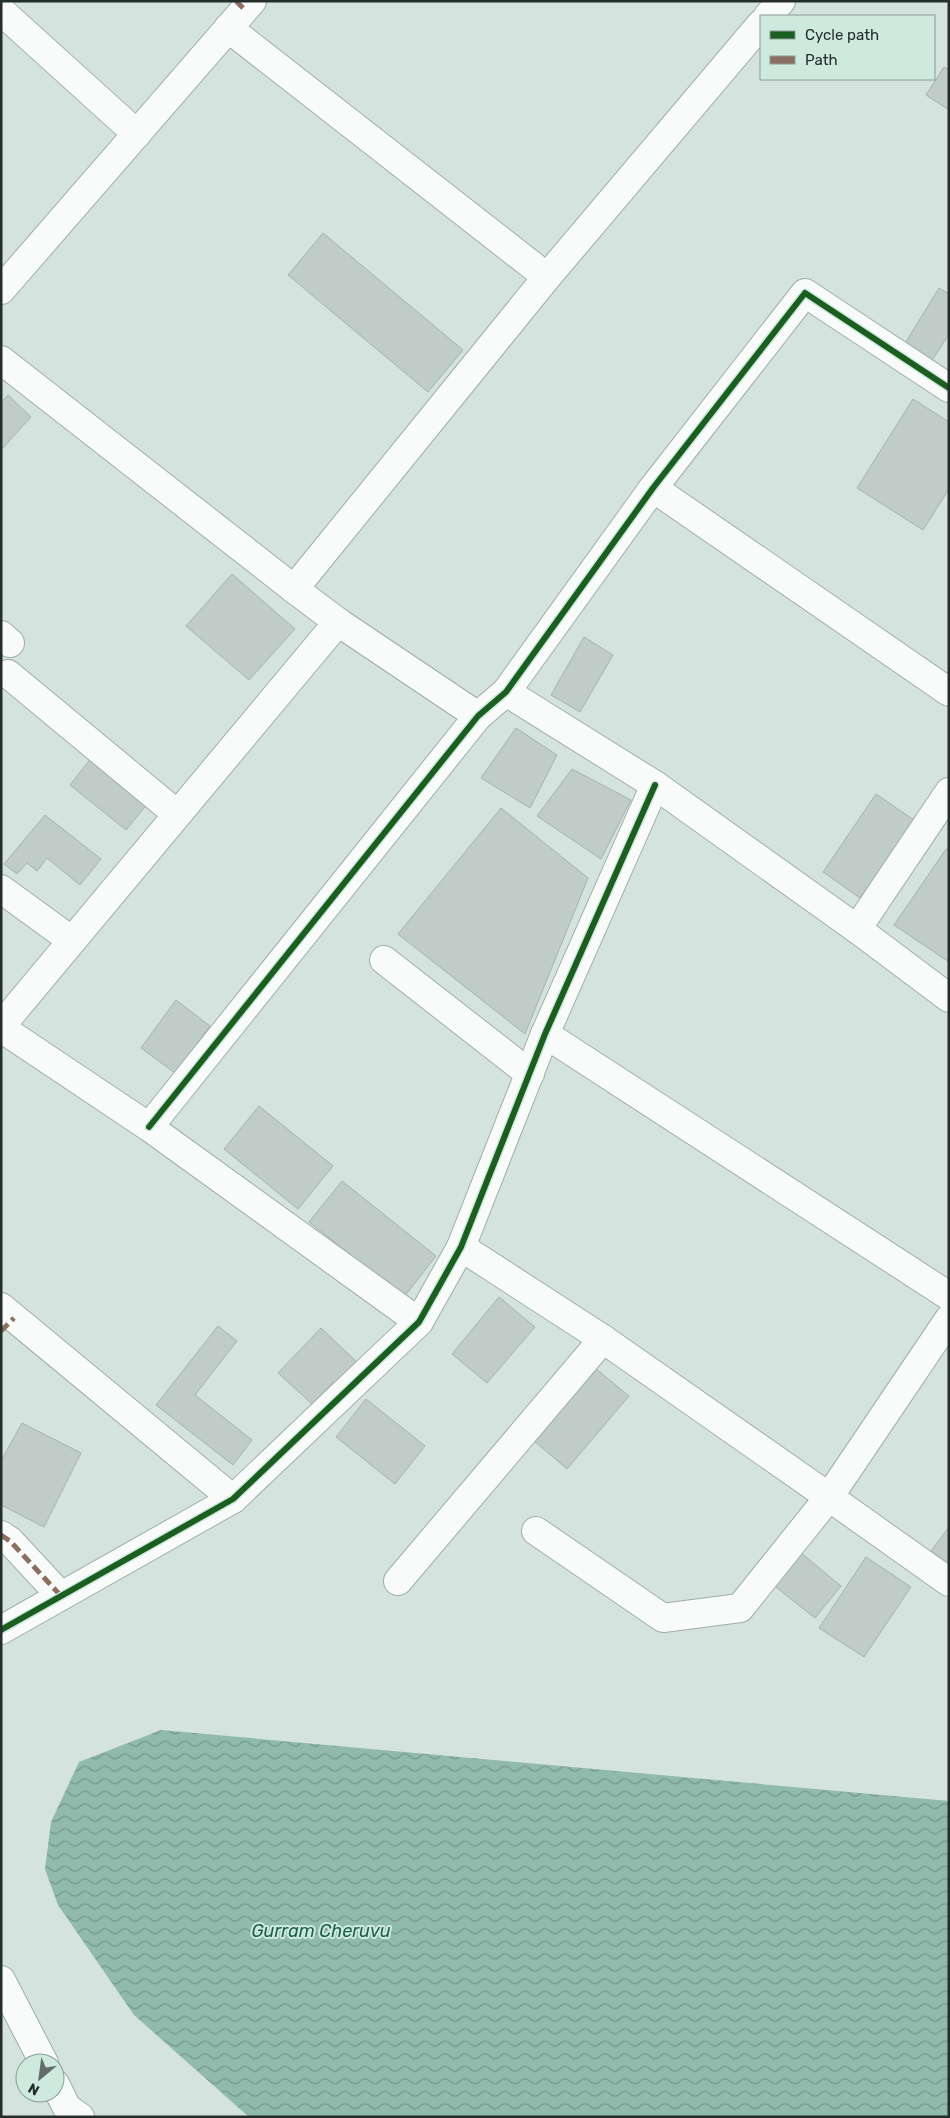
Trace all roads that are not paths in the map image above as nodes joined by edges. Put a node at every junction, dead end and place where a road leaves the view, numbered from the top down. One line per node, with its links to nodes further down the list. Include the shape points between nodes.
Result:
1 (781, 1): 4 (street)
2 (240, 10): 6 (street); 7 (street)
3 (1, 11): 6 (street)
4 (769, 15)
5 (760, 25): 7 (street)
6 (137, 134): 8 (street)
7 (547, 277): 12 (street)
8 (1, 290)
9 (1, 360): 12 (street)
10 (949, 388): 11 (street, via 805,292)
11 (653, 488): 15 (street); 16 (street)
12 (294, 589): 13 (street)
13 (338, 622): 17 (street); 20 (street)
14 (8, 674): 20 (street)
15 (506, 692): 17 (street); 18 (street)
16 (949, 692)
17 (478, 716): 29 (street)
18 (655, 785): 22 (street); 27 (street)
19 (949, 792): 22 (street)
20 (177, 814): 23 (street)
21 (1, 888): 23 (street)
22 (857, 929): 25 (street)
23 (71, 940): 26 (street)
24 (384, 960): 28 (street)
25 (949, 998)
26 (1, 1027): 29 (street)
27 (545, 1034): 28 (street); 31 (street)
28 (530, 1074): 30 (street)
29 (149, 1127): 34 (street)
30 (461, 1247): 34 (street); 35 (street)
31 (949, 1296)
32 (6, 1319): 37 (street)
33 (949, 1319): 36 (street)
34 (419, 1322): 37 (street)
35 (603, 1339): 36 (street); 40 (street)
36 (829, 1497): 38 (street, via 740,1608 663,1618); 41 (street)
37 (233, 1499): 42 (street)
38 (536, 1531)
39 (1, 1535): 42 (street, via 10,1540)
40 (398, 1581)
41 (949, 1582)
42 (61, 1596): 43 (street)
43 (1, 1630)
44 (1, 1980): 45 (street)
45 (39, 2053)

